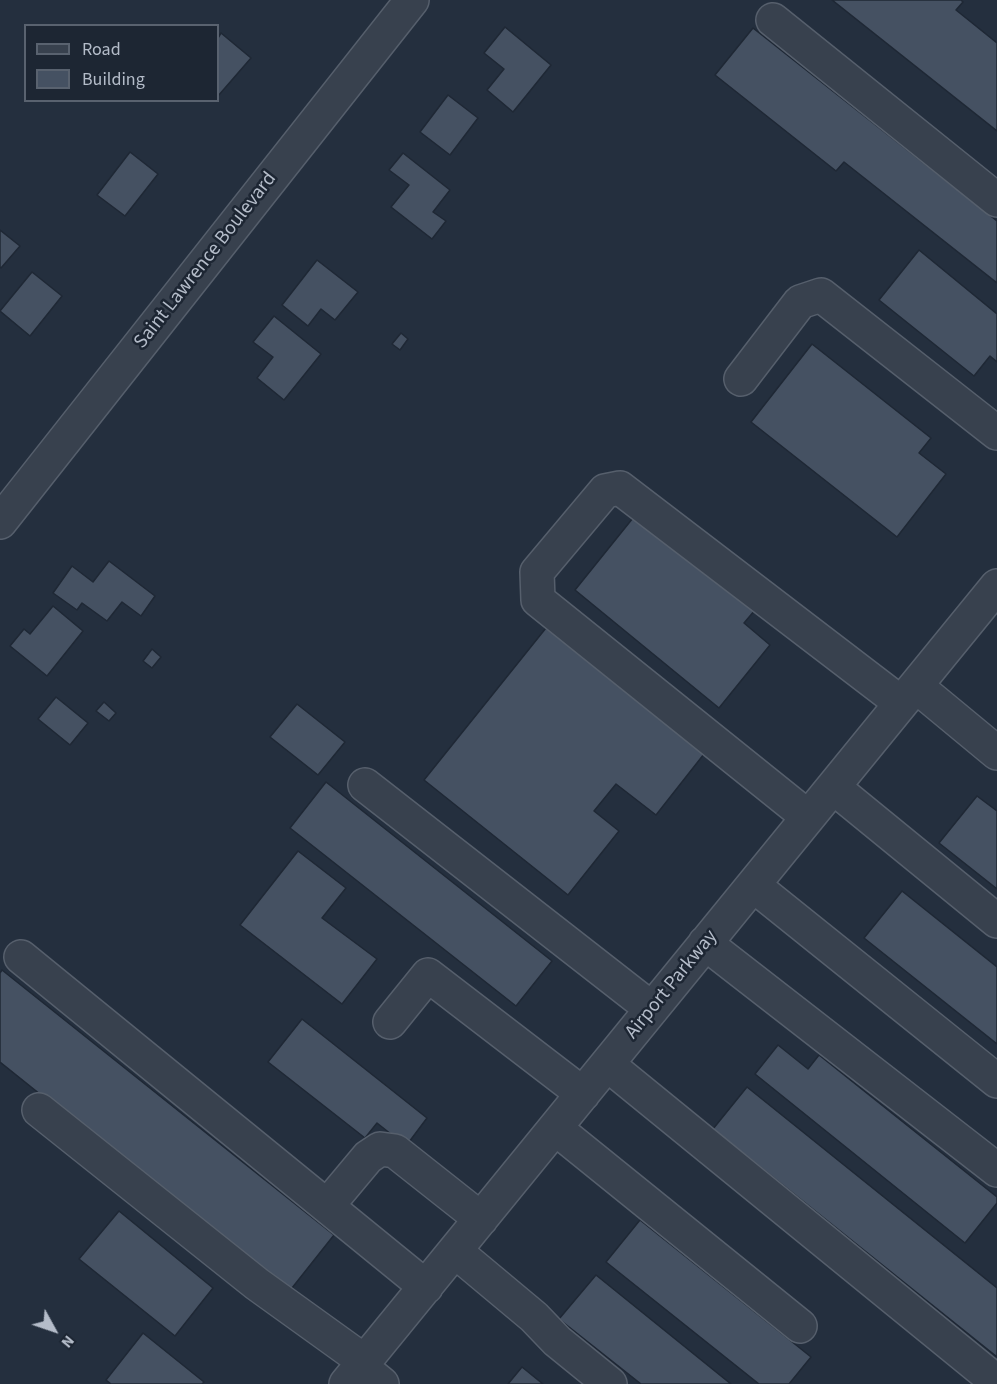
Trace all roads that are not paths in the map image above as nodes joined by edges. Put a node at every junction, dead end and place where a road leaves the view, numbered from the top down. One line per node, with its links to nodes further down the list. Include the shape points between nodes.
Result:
1 (412, 0): 6 (street, Saint Lawrence Boulevard)
2 (773, 20): 3 (street)
3 (997, 200)
4 (741, 379): 5 (street, via 800,302 821,295)
5 (997, 433)
6 (0, 522)
7 (997, 586): 8 (street, Airport Parkway)
8 (908, 694): 9 (street); 11 (street, Airport Parkway); 12 (street, via 620,488 605,491 537,572 538,600)
9 (997, 753)
10 (365, 785): 17 (street)
11 (833, 787): 12 (street, Airport Parkway); 14 (street)
12 (808, 817): 13 (street, Airport Parkway)
13 (753, 885): 15 (street, Airport Parkway); 20 (street)
14 (997, 921)
15 (705, 943): 17 (street, Airport Parkway); 24 (street)
16 (21, 957): 25 (street)
17 (652, 1008): 19 (street, Airport Parkway)
18 (390, 1022): 21 (street, via 428,975)
19 (607, 1064): 21 (street, Airport Parkway); 31 (street)
20 (997, 1081)
21 (583, 1094): 23 (street, Airport Parkway)
22 (39, 1110): 30 (street)
23 (555, 1128): 26 (street, Airport Parkway); 29 (street)
24 (997, 1170)
25 (327, 1206): 26 (street, via 368,1157 380,1149 395,1151); 28 (street)
26 (481, 1219): 27 (street, Airport Parkway)
27 (455, 1251): 28 (street, Airport Parkway); 32 (street)
28 (426, 1287): 30 (street, Airport Parkway)
29 (800, 1326)
30 (363, 1374)
31 (997, 1382)
32 (610, 1384)

